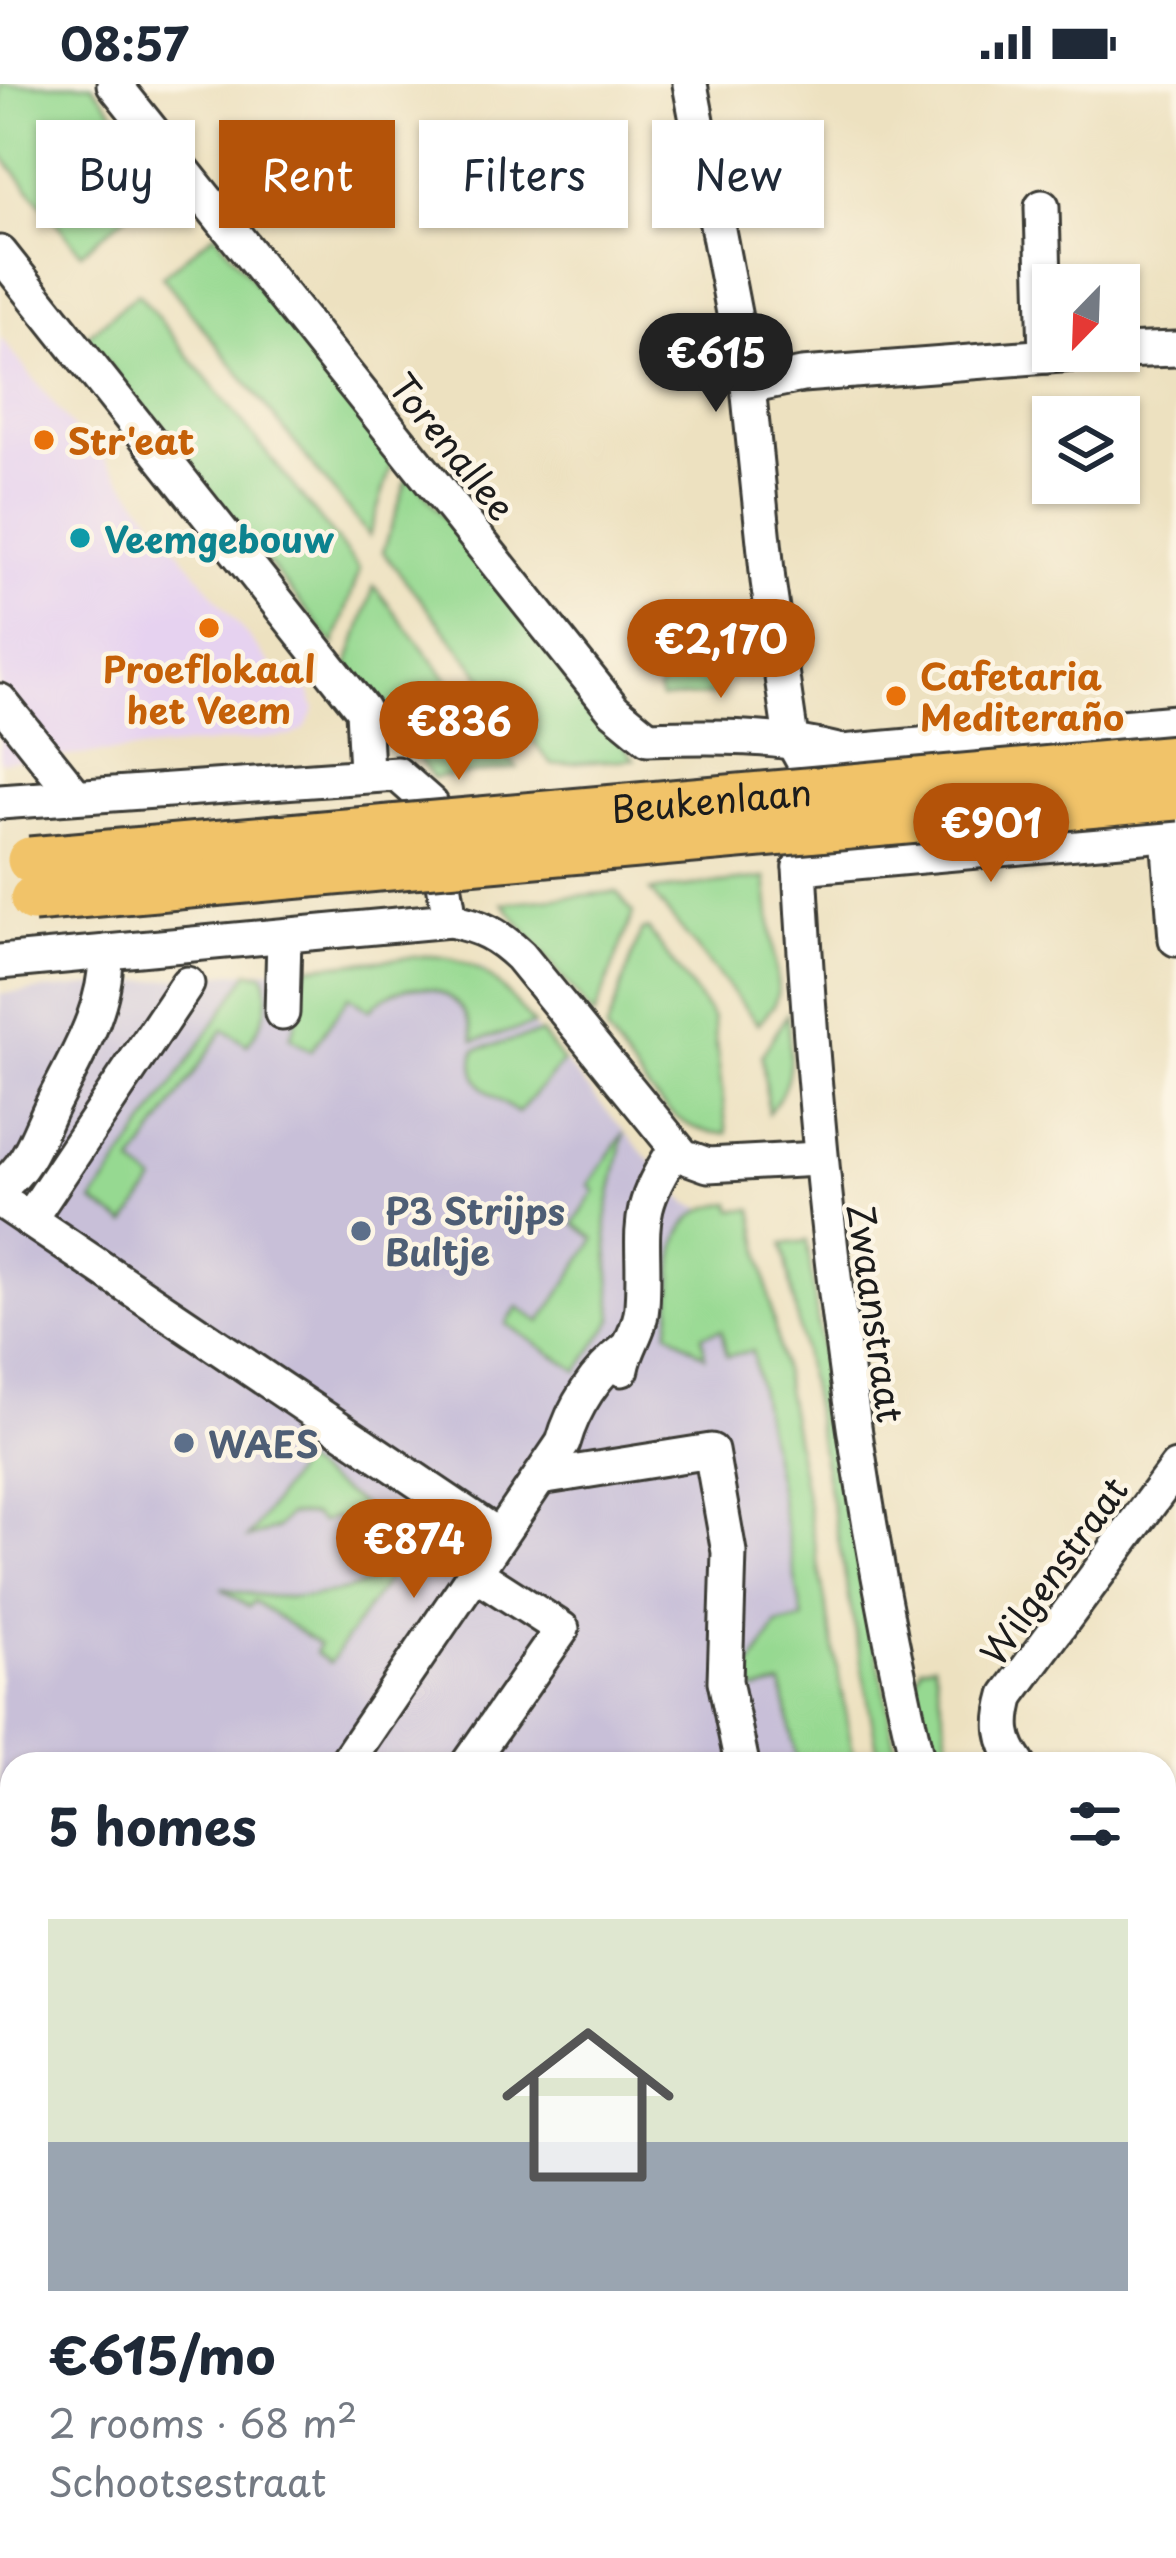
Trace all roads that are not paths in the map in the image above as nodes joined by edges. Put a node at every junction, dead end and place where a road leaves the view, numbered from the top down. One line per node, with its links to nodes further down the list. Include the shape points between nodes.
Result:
1 (116, 84): 12 (street, Torenallee, via 614,710 648,738)
2 (690, 84): 9 (street, Zwaanstraat)
3 (1042, 207): 5 (street)
4 (2, 260): 14 (street, via 363,710)
5 (1044, 264)
6 (1176, 349): 7 (street)
7 (1140, 350)
8 (1032, 357): 9 (street)
9 (748, 386): 12 (street, Zwaanstraat)
10 (0, 701): 15 (street)
11 (1176, 722): 12 (street, Beukenlaan, via 842,752)
12 (791, 739): 18 (street, Zwaanstraat, via 783,766 787,853)
13 (1176, 758): 17 (main road, Beukenlaan, bridge, via 32,879)
14 (366, 772): 15 (street); 19 (street, via 397,774 427,796)
15 (76, 796): 16 (street)
16 (0, 802)
17 (1173, 821): 18 (street); 21 (street)
18 (800, 867): 28 (street, Zwaanstraat)
19 (450, 920): 20 (street); 27 (street, via 484,927 520,956)
20 (284, 937): 22 (street); 25 (street)
21 (1176, 939)
22 (106, 952): 23 (street); 26 (street, via 107,976 77,1064)
23 (0, 962)
24 (187, 984): 32 (street)
25 (282, 1013)
26 (52, 1103): 29 (street, via 30,1118); 30 (street, via 45,1129)
27 (675, 1150): 28 (street, via 708,1165); 34 (street, via 643,1210 640,1326 570,1418)
28 (818, 1159): 40 (street, Zwaanstraat, via 845,1381)
29 (0, 1165)
30 (0, 1187)
31 (0, 1200): 32 (street)
32 (29, 1220): 35 (street)
33 (1176, 1468): 41 (street, Wilgenstraat, via 1008,1695 1001,1722)
34 (540, 1478): 35 (street); 39 (street, via 711,1451 729,1552 725,1681)
35 (500, 1536): 36 (street)
36 (475, 1573): 37 (street); 38 (street, via 562,1629)
37 (353, 1752)
38 (476, 1752)
39 (740, 1752)
40 (915, 1752)
41 (1009, 1752)

